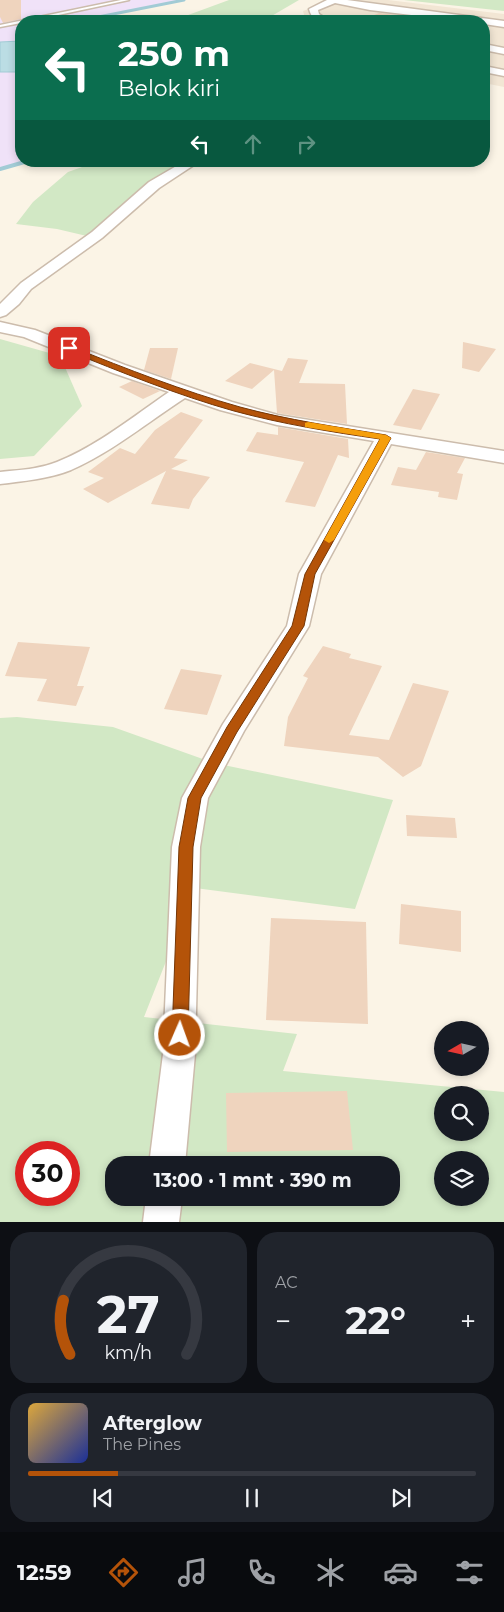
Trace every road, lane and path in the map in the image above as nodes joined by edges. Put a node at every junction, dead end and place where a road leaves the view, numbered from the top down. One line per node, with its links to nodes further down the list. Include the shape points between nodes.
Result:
1 (127, 0): 5 (lane)
2 (135, 0): 6 (lane)
3 (334, 0): 4 (street); 7 (street, via 314,8)
4 (370, 7): 8 (street); 9 (street)
5 (56, 15)
6 (56, 15)
7 (316, 15)
8 (416, 15)
9 (433, 15)
10 (490, 22): 13 (street)
11 (15, 24): 14 (lane)
12 (15, 24): 14 (lane)
13 (504, 24)
14 (0, 27)
15 (490, 28): 16 (street)
16 (504, 31)
17 (490, 48): 18 (street)
18 (504, 51)
19 (490, 70): 20 (street)
20 (504, 73)
21 (183, 167): 22 (street, via 148,189 97,235 26,286)
22 (14, 301): 23 (street); 25 (street)
23 (0, 312)
24 (0, 328): 25 (street)
25 (30, 334): 26 (street)
26 (183, 391): 27 (street, via 277,420); 29 (street, via 101,446 64,466)
27 (386, 438): 28 (street); 30 (street, via 310,574 298,626 232,730 195,798 186,847 179,1054)
28 (504, 458)
29 (0, 478)
30 (168, 1156)
31 (163, 1206): 32 (street)
32 (161, 1222)

